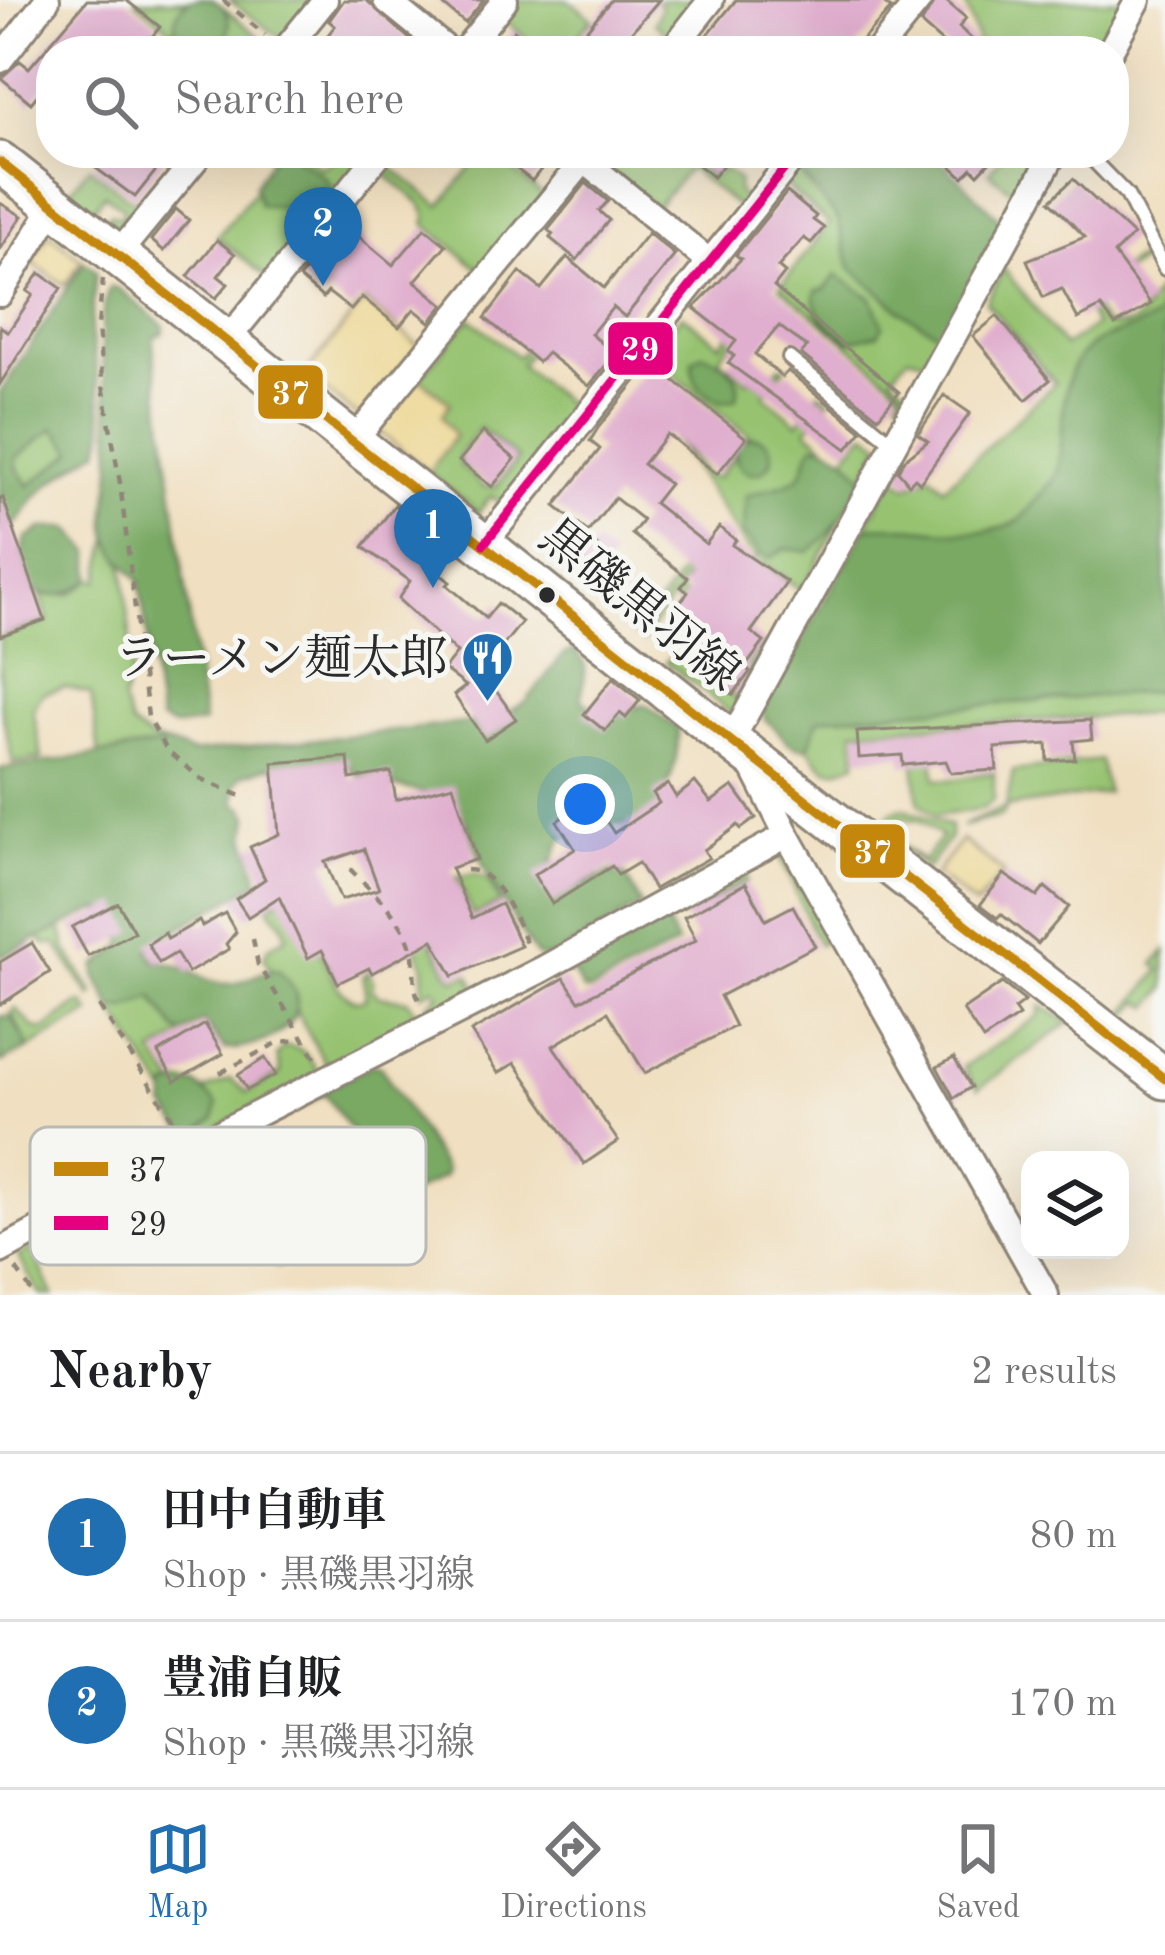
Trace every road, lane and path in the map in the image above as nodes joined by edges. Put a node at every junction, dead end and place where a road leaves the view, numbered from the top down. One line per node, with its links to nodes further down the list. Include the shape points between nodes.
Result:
1 (47, 0): 16 (street)
2 (223, 0): 9 (path)
3 (325, 0): 10 (street)
4 (386, 0): 11 (street)
5 (505, 0): 12 (street)
6 (711, 0): 13 (street)
7 (919, 0): 14 (street)
8 (1138, 0): 15 (street)
9 (266, 36)
10 (296, 36)
11 (430, 36)
12 (476, 36)
13 (683, 36)
14 (894, 36)
15 (1118, 36)
16 (0, 60)
17 (0, 162): 25 (main road, 黒磯黒羽線)
18 (189, 168): 26 (street)
19 (368, 168): 30 (street)
20 (573, 168): 32 (street)
21 (598, 168): 27 (street)
22 (784, 168): 27 (street)
23 (1046, 168): 33 (street)
24 (1101, 168): 28 (lane, via 1127,195)
25 (55, 204): 26 (main road, 黒磯黒羽線); 29 (street)
26 (118, 254): 30 (main road, 黒磯黒羽線); 36 (path, via 105,273 98,325 148,717 168,752)
27 (710, 262): 34 (street)
28 (1165, 269)
29 (0, 294)
30 (227, 340): 32 (main road, 黒磯黒羽線)
31 (789, 358): 33 (lane)
32 (354, 440): 34 (main road, 黒磯黒羽線)
33 (894, 444): 35 (street)
34 (484, 544): 35 (main road, 黒磯黒羽線)
35 (738, 746): 37 (street); 47 (main road, 黒磯黒羽線)
36 (241, 796)
37 (787, 835): 41 (street); 53 (street)
38 (350, 869): 43 (path, via 395,918 412,952 416,997)
39 (466, 870): 41 (path, via 492,878)
40 (253, 939): 44 (path, via 258,965)
41 (541, 970): 43 (street)
42 (99, 1006): 48 (path)
43 (434, 1024): 46 (street)
44 (304, 1040): 45 (path, via 279,1042); 46 (path)
45 (220, 1073)
46 (328, 1078): 49 (street)
47 (1165, 1079)
48 (179, 1127)
49 (231, 1127)
50 (30, 1236): 51 (street)
51 (2, 1251): 52 (path)
52 (34, 1295)
53 (1046, 1295)

